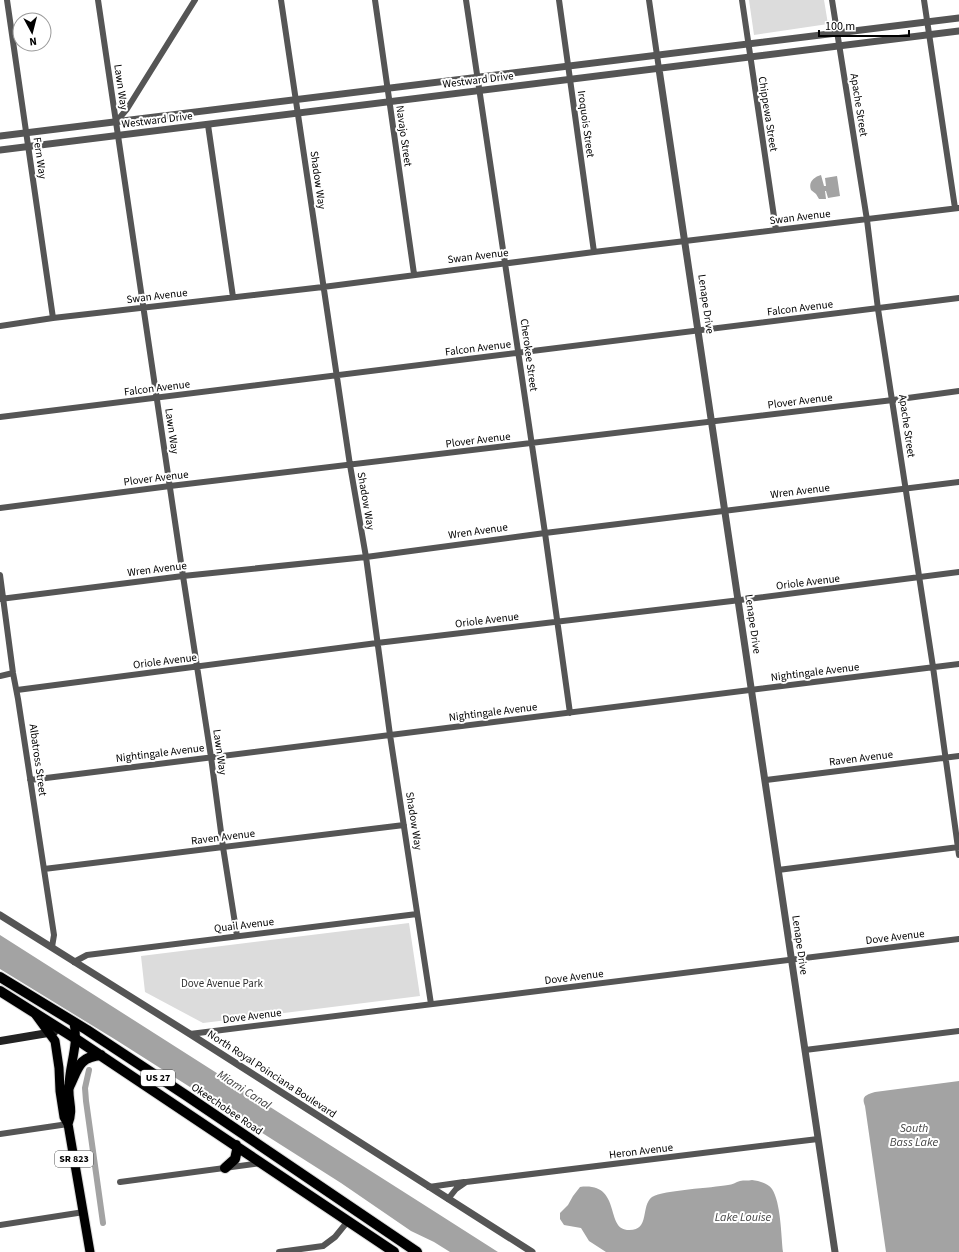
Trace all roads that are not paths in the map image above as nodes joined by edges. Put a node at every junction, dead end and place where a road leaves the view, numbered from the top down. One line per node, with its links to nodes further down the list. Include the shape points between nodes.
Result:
1 (7, 0): 32 (street, Fern Way)
2 (98, 0): 30 (street, Lawn Way)
3 (195, 0): 30 (street, via 127,109)
4 (281, 0): 27 (street, Shadow Way)
5 (375, 0): 25 (street, Navajo Street)
6 (466, 0): 23 (street, Cherokee Street)
7 (559, 0): 21 (street, Iroquois Street)
8 (649, 0): 19 (street, Lenape Drive)
9 (742, 0): 17 (street, Chippewa Street)
10 (832, 0): 15 (street, Apache Street)
11 (924, 0): 13 (street)
12 (959, 18): 13 (street, Westward Drive)
13 (928, 22): 15 (street, Westward Drive); 16 (street)
14 (959, 32): 16 (street, Westward Drive)
15 (837, 33): 17 (street, Westward Drive); 18 (street, Apache Street)
16 (930, 35): 18 (street, Westward Drive); 37 (street)
17 (747, 44): 19 (street, Westward Drive); 20 (street, Chippewa Street)
18 (839, 46): 20 (street, Westward Drive); 38 (street, Apache Street)
19 (657, 55): 21 (street, Westward Drive); 22 (street, Lenape Drive)
20 (749, 58): 22 (street, Westward Drive); 39 (street, Chippewa Street)
21 (568, 66): 23 (street, Westward Drive); 24 (street, Iroquois Street)
22 (659, 69): 24 (street, Westward Drive); 40 (street, Lenape Drive)
23 (478, 77): 25 (street, Westward Drive); 26 (street, Cherokee Street)
24 (570, 80): 26 (street, Westward Drive); 41 (street, Iroquois Street)
25 (387, 88): 27 (street, Westward Drive); 28 (street, Navajo Street)
26 (480, 92): 28 (street, Westward Drive); 42 (street, Cherokee Street)
27 (296, 99): 29 (street, Shadow Way); 30 (street, Westward Drive)
28 (389, 102): 29 (street, Westward Drive); 43 (street, Navajo Street)
29 (299, 114): 31 (street, Westward Drive); 44 (street, Shadow Way)
30 (116, 122): 32 (street, Westward Drive); 33 (street, Lawn Way)
31 (208, 125): 33 (street, Westward Drive); 45 (street)
32 (26, 133): 34 (street, Westward Drive); 35 (street, Fern Way)
33 (118, 135): 35 (street, Westward Drive); 47 (street, Lawn Way)
34 (0, 136)
35 (28, 147): 36 (street, Westward Drive); 49 (street, Fern Way)
36 (0, 150)
37 (957, 208): 38 (street, Swan Avenue)
38 (867, 220): 39 (street, Swan Avenue); 48 (street, Apache Street)
39 (776, 230): 40 (street, Swan Avenue)
40 (685, 241): 41 (street, Swan Avenue); 51 (street, Lenape Drive)
41 (594, 252): 42 (street, Swan Avenue)
42 (505, 264): 43 (street, Swan Avenue); 52 (street, Cherokee Street)
43 (414, 274): 44 (street, Swan Avenue)
44 (323, 287): 45 (street, Swan Avenue); 53 (street, Shadow Way)
45 (233, 297): 47 (street, Swan Avenue)
46 (959, 298): 48 (street, Falcon Avenue)
47 (144, 308): 49 (street, Swan Avenue); 55 (street, Lawn Way)
48 (878, 309): 51 (street, Falcon Avenue); 56 (street, Apache Street)
49 (53, 318): 50 (street, Swan Avenue)
50 (0, 326)
51 (698, 331): 52 (street, Falcon Avenue); 58 (street, Lenape Drive)
52 (518, 354): 53 (street, Falcon Avenue); 59 (street, Cherokee Street)
53 (337, 375): 55 (street, Falcon Avenue); 60 (street, Shadow Way)
54 (959, 391): 56 (street, Plover Avenue)
55 (157, 398): 57 (street, Falcon Avenue); 62 (street, Lawn Way)
56 (893, 400): 58 (street, Plover Avenue); 63 (street, Apache Street)
57 (0, 417)
58 (712, 421): 59 (street, Plover Avenue); 65 (street, Lenape Drive)
59 (532, 444): 60 (street, Plover Avenue); 66 (street, Cherokee Street)
60 (350, 465): 62 (street, Plover Avenue); 67 (street, Shadow Way)
61 (959, 482): 63 (street, Wren Avenue)
62 (170, 486): 64 (street, Plover Avenue); 70 (street, Lawn Way)
63 (906, 489): 65 (street, Wren Avenue); 71 (street, Apache Street)
64 (0, 508)
65 (725, 511): 66 (street, Wren Avenue); 73 (street, Lenape Drive)
66 (545, 533): 67 (street, Wren Avenue); 74 (street, Cherokee Street)
67 (366, 556): 70 (street, Wren Avenue); 75 (street, Shadow Way)
68 (959, 572): 71 (street, Oriole Avenue)
69 (0, 575): 72 (street, Albatross Street)
70 (183, 576): 72 (street, Wren Avenue); 77 (street, Lawn Way)
71 (919, 578): 73 (street, Oriole Avenue); 78 (street, Apache Street)
72 (2, 599): 79 (street, Albatross Street)
73 (738, 600): 74 (street, Oriole Avenue); 82 (street, Lenape Drive)
74 (558, 622): 75 (street, Oriole Avenue); 83 (street, Cherokee Street)
75 (377, 643): 77 (street, Oriole Avenue); 84 (street, Shadow Way)
76 (959, 664): 78 (street, Nightingale Avenue)
77 (196, 667): 81 (street, Oriole Avenue); 86 (street, Lawn Way)
78 (933, 667): 82 (street, Nightingale Avenue); 87 (street, Apache Street)
79 (13, 673): 80 (street); 81 (street, Albatross Street)
80 (0, 676)
81 (17, 690): 88 (street, Albatross Street)
82 (752, 690): 83 (street, Nightingale Avenue); 89 (street, Lenape Drive)
83 (570, 713): 84 (street, Nightingale Avenue)
84 (390, 735): 86 (street, Nightingale Avenue); 90 (street, Shadow Way)
85 (959, 756): 87 (street, Raven Avenue)
86 (211, 757): 88 (street, Nightingale Avenue); 91 (street, Lawn Way)
87 (945, 758): 89 (street, Raven Avenue); 92 (street, Apache Street)
88 (30, 780): 94 (street, Albatross Street)
89 (766, 780): 95 (street, Lenape Drive)
90 (404, 825): 91 (street, Raven Avenue); 96 (street, Shadow Way)
91 (223, 847): 94 (street, Raven Avenue); 98 (street, Lawn Way)
92 (958, 847): 93 (street, Apache Street); 95 (street)
93 (959, 855)
94 (44, 869): 100 (street, Albatross Street, via 54,935)
95 (778, 870): 101 (street, Lenape Drive)
96 (417, 914): 98 (street, Quail Avenue); 105 (street, Shadow Way)
97 (0, 915): 100 (street, North Royal Poinciana Boulevard)
98 (237, 936): 102 (street, Quail Avenue, via 87,955)
99 (959, 939): 101 (street, Dove Avenue)
100 (52, 947): 102 (street, North Royal Poinciana Boulevard)
101 (791, 960): 105 (street, Dove Avenue); 113 (street, Lenape Drive)
102 (74, 962): 111 (street, North Royal Poinciana Boulevard)
103 (0, 977): 108 (highway, US 27)
104 (0, 991): 106 (highway)
105 (431, 1004): 111 (street, Dove Avenue)
106 (34, 1012): 107 (highway); 110 (main road, SR 823)
107 (62, 1030): 108 (highway); 110 (main road)
108 (75, 1030): 114 (highway, US 27); 115 (main road, SR 823); 121 (highway, Okeechobee Road / US 27, via 87,1030)
109 (959, 1031): 113 (street)
110 (50, 1032): 112 (main road); 116 (main road, SR 823, via 57,1047 64,1117)
111 (190, 1034): 125 (street, North Royal Poinciana Boulevard)
112 (0, 1041)
113 (805, 1050): 118 (street, Lenape Drive)
114 (101, 1055): 115 (highway, via 91,1056 82,1061); 119 (highway, US 27)
115 (69, 1087): 116 (main road, SR 823, via 71,1115)
116 (68, 1124): 117 (street); 127 (main road, SR 823)
117 (0, 1134)
118 (818, 1139): 124 (street, Heron Avenue); 136 (street, Lenape Drive)
119 (236, 1145): 120 (highway, US 27); 122 (highway, via 235,1159)
120 (262, 1163): 121 (highway, via 272,1162); 122 (street); 128 (highway, US 27)
121 (290, 1166): 130 (highway, Okeechobee Road / US 27)
122 (226, 1168): 123 (street)
123 (120, 1182)
124 (466, 1182): 125 (street, Heron Avenue); 126 (street, via 456,1188)
125 (429, 1187): 126 (street, North Royal Poinciana Boulevard)
126 (448, 1199): 135 (street, North Royal Poinciana Boulevard)
127 (84, 1212): 129 (street); 131 (main road, SR 823)
128 (348, 1221): 130 (highway); 132 (street, via 336,1237 323,1246); 133 (highway, US 27)
129 (0, 1225)
130 (376, 1225): 134 (highway, Okeechobee Road / US 27)
131 (90, 1252)
132 (279, 1252)
133 (394, 1252)
134 (416, 1252)
135 (532, 1252)
136 (835, 1252)

